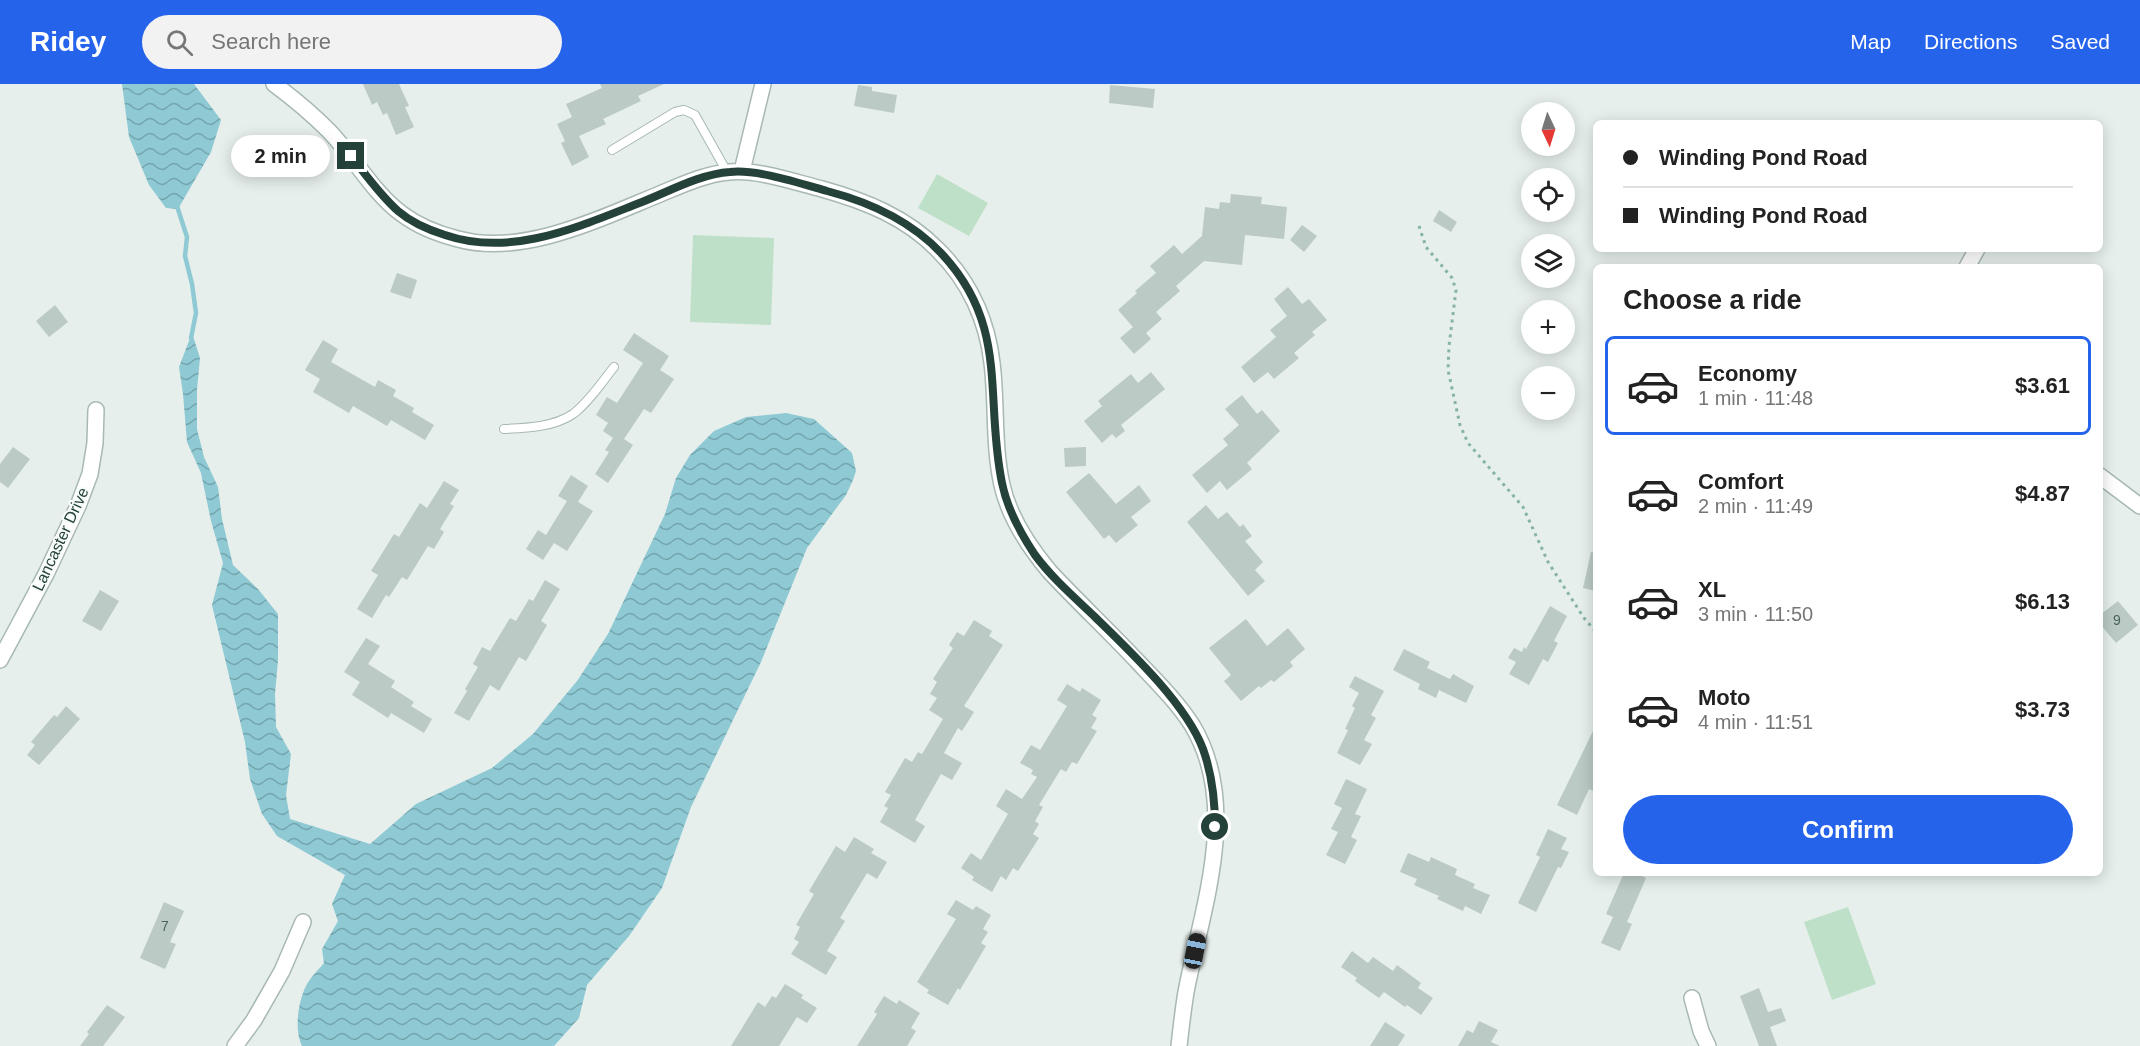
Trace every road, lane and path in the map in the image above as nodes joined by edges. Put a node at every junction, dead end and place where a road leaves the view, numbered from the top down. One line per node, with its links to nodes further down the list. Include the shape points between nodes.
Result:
1 (274, 84): 4 (street, via 328,130 401,214 459,240 495,244 530,240 619,211 690,182)
2 (763, 84): 4 (street)
3 (612, 150): 4 (lane, via 684,110 694,115)
4 (735, 172): 16 (street, via 813,187 878,208 924,236 956,270 977,305 985,332 992,362 1002,486 1018,525 1050,572 1167,692 1203,748 1215,798 1214,854)
5 (1419, 226): 11 (path, via 1426,247 1452,278 1456,290 1448,370 1464,434 1523,507 1548,562)
6 (614, 367): 8 (lane, via 573,414 538,426)
7 (96, 410): 12 (street, Lancaster Drive, via 90,474 78,506)
8 (504, 429)
9 (2103, 478): 10 (street)
10 (2140, 506)
11 (1593, 628)
12 (0, 660)
13 (303, 922): 15 (street, via 282,971)
14 (1692, 998): 17 (street)
15 (235, 1046)
16 (1179, 1046)
17 (1708, 1046)

